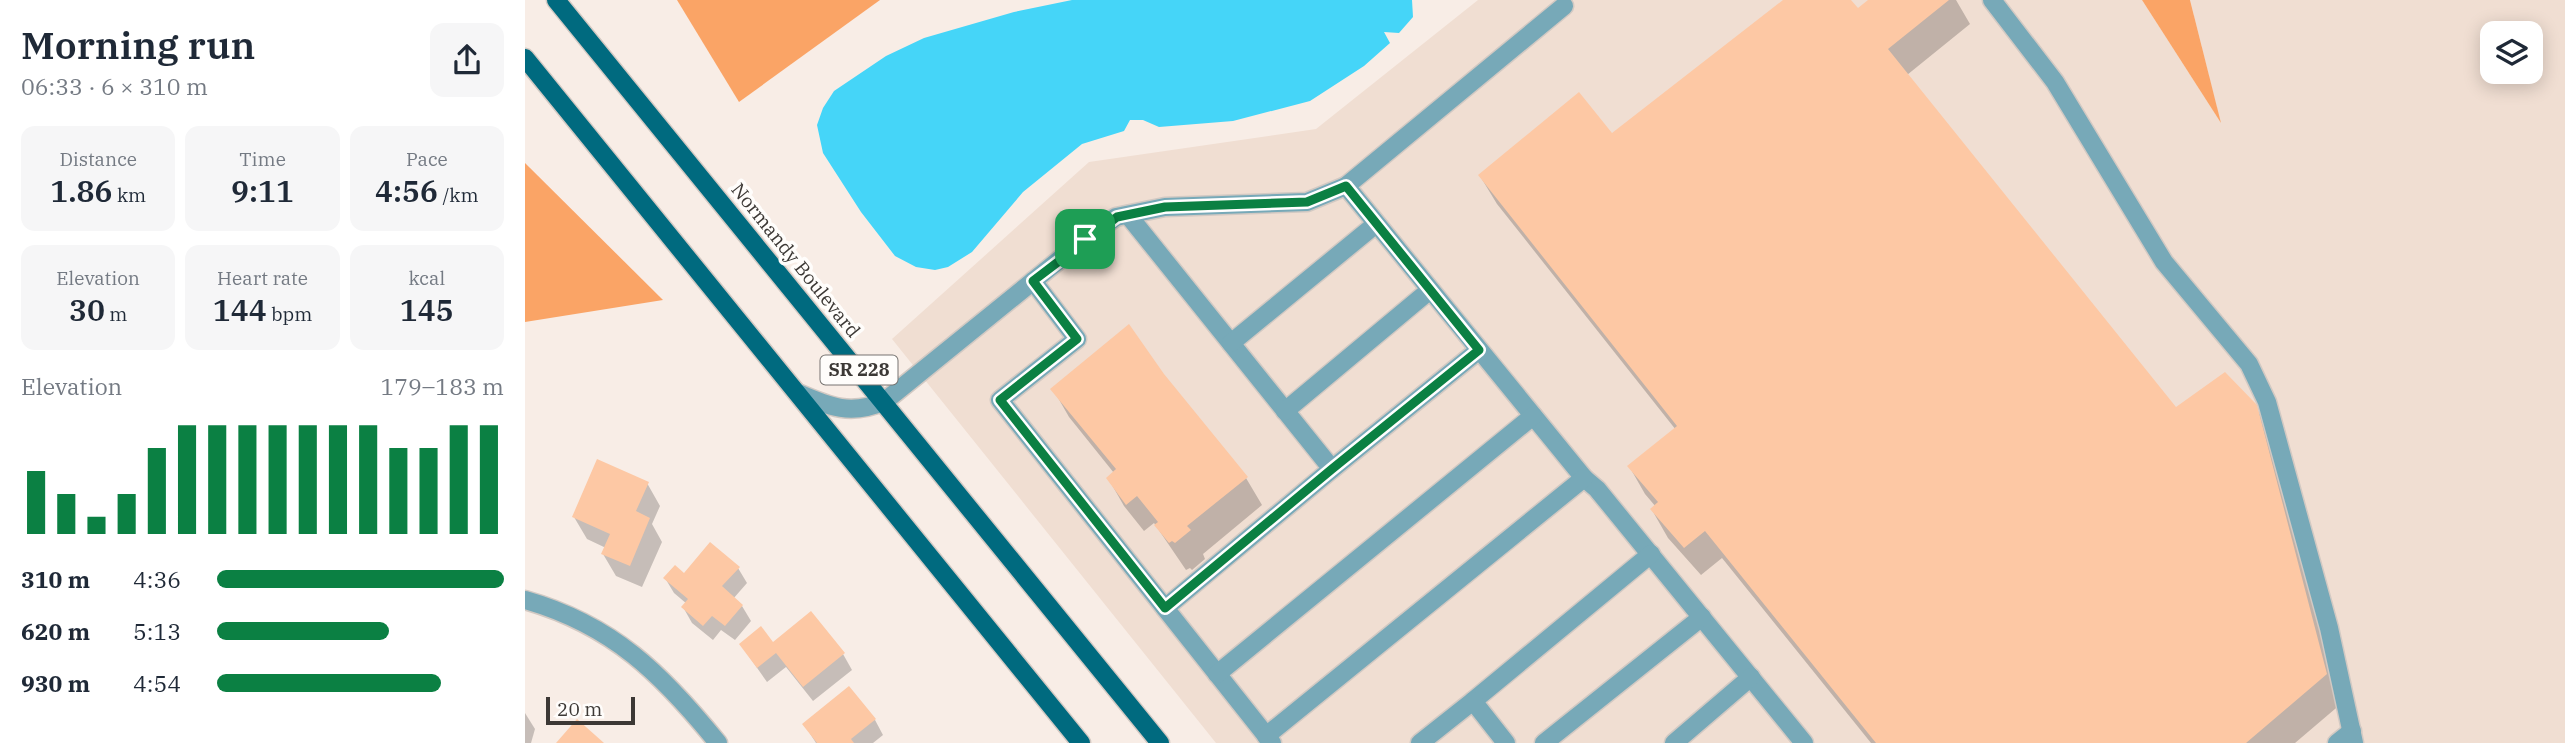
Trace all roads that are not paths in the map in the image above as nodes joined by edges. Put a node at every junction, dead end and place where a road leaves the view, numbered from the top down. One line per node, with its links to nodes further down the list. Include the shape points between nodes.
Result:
1 (556, 0): 13 (main road, Normandy Boulevard / SR 228)
2 (1993, 0): 25 (street, via 2055,82 2164,262 2249,364 2267,402 2329,628)
3 (1564, 6): 5 (street)
4 (525, 58): 12 (main road, SR 228)
5 (1346, 186): 6 (street, via 1307,202 1165,207); 7 (street)
6 (1128, 215): 8 (street, via 1117,217); 10 (street)
7 (1376, 224): 9 (street); 10 (street)
8 (1033, 281): 13 (street); 20 (street, via 1077,339 1000,400)
9 (1430, 290): 11 (street); 14 (street)
10 (1231, 343): 14 (street)
11 (1479, 350): 15 (street); 16 (street)
12 (798, 393): 13 (street, via 842,409 866,409); 28 (main road, SR 228)
13 (885, 401): 29 (main road, Normandy Boulevard / SR 228)
14 (1285, 411): 16 (street)
15 (1533, 416): 17 (street); 22 (street)
16 (1332, 469): 20 (street)
17 (1584, 478): 18 (street); 26 (street)
18 (1651, 554): 21 (street); 24 (street)
19 (525, 600): 27 (street, via 576,618 614,639 654,670)
20 (1165, 608): 22 (street)
21 (1702, 617): 23 (street); 32 (street)
22 (1217, 674): 26 (street)
23 (1751, 677): 33 (street); 34 (street)
24 (1473, 701): 30 (street); 31 (street)
25 (2353, 737): 35 (street)
26 (1269, 739)
27 (718, 743)
28 (1081, 743)
29 (1160, 743)
30 (1420, 743)
31 (1506, 743)
32 (1544, 743)
33 (1674, 743)
34 (1803, 743)
35 (2337, 743)

